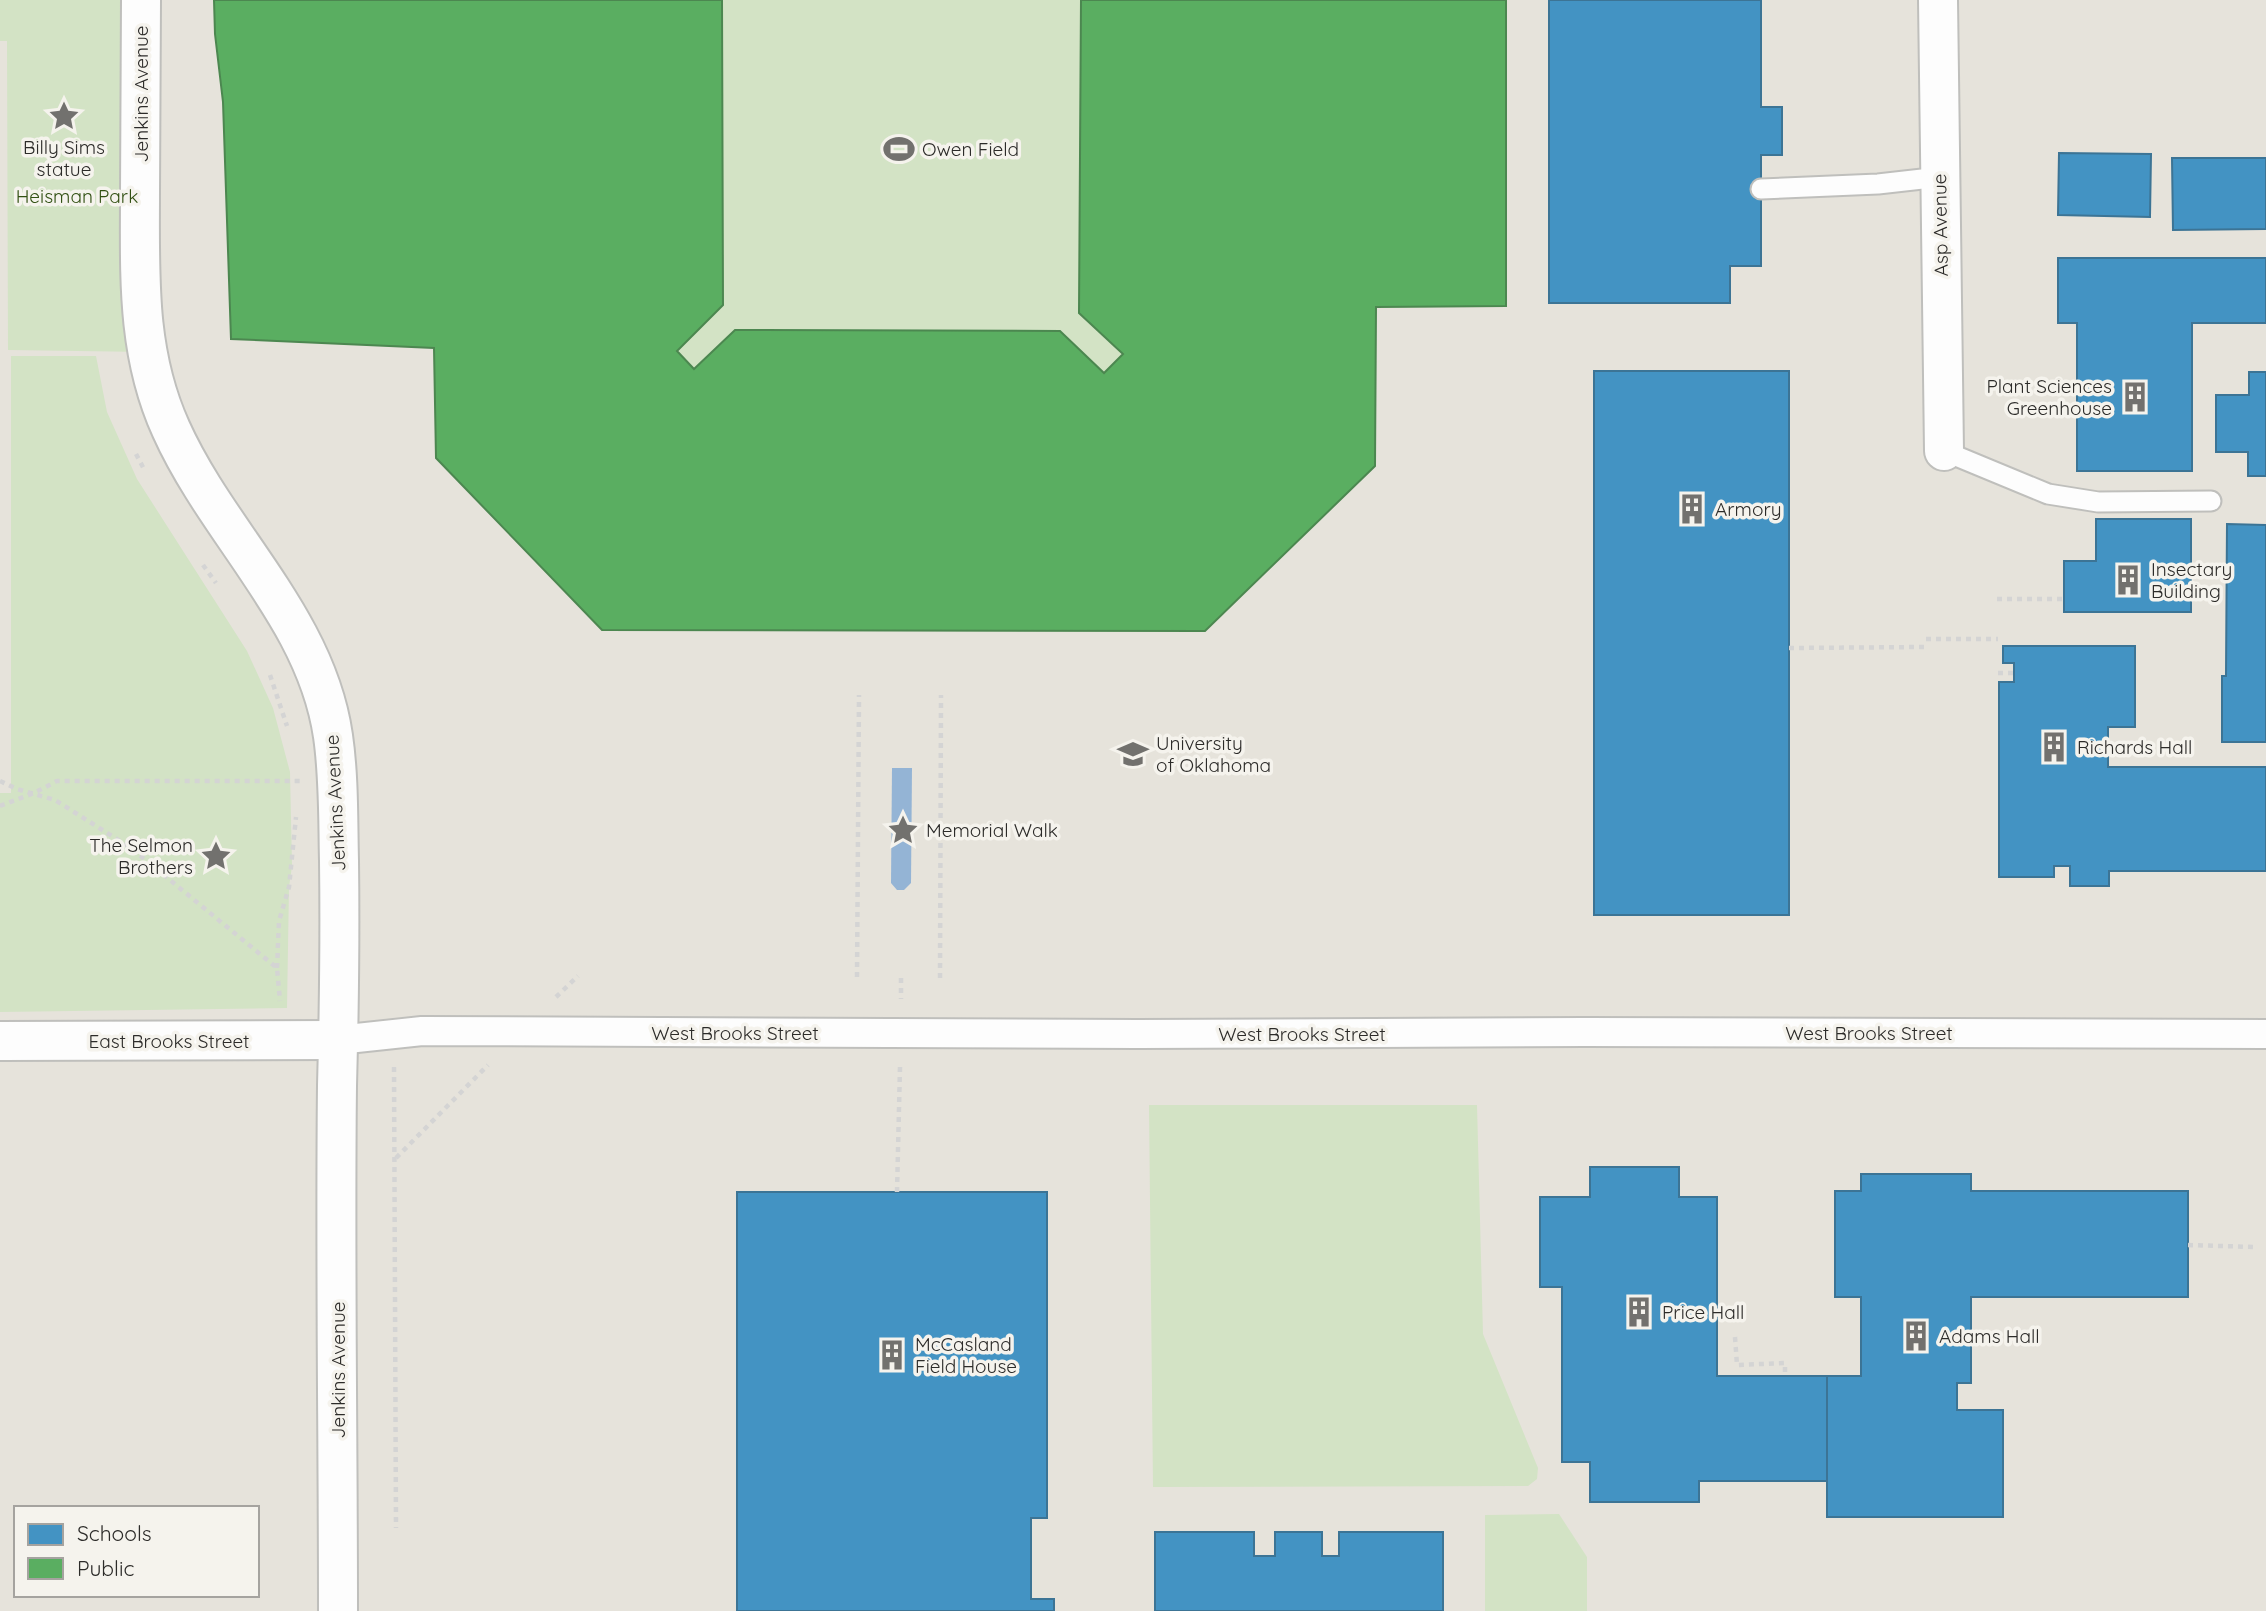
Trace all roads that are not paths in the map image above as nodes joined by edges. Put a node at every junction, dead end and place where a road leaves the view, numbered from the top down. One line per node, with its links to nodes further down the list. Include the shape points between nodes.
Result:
1 (141, 0): 8 (street, Jenkins Avenue, via 139,281 144,334 170,428 308,653 325,701 333,736 317,781 340,957)
2 (1938, 0): 3 (street, Asp Avenue)
3 (1940, 177): 4 (lane); 5 (street, Asp Avenue)
4 (1760, 189)
5 (1944, 451): 6 (lane, via 2048,494 2098,502)
6 (2211, 501)
7 (2266, 1034): 8 (street, West Brooks Street, via 422,1031)
8 (338, 1040): 9 (street, East Brooks Street); 10 (street, Jenkins Avenue)
9 (0, 1041)
10 (338, 1611)

